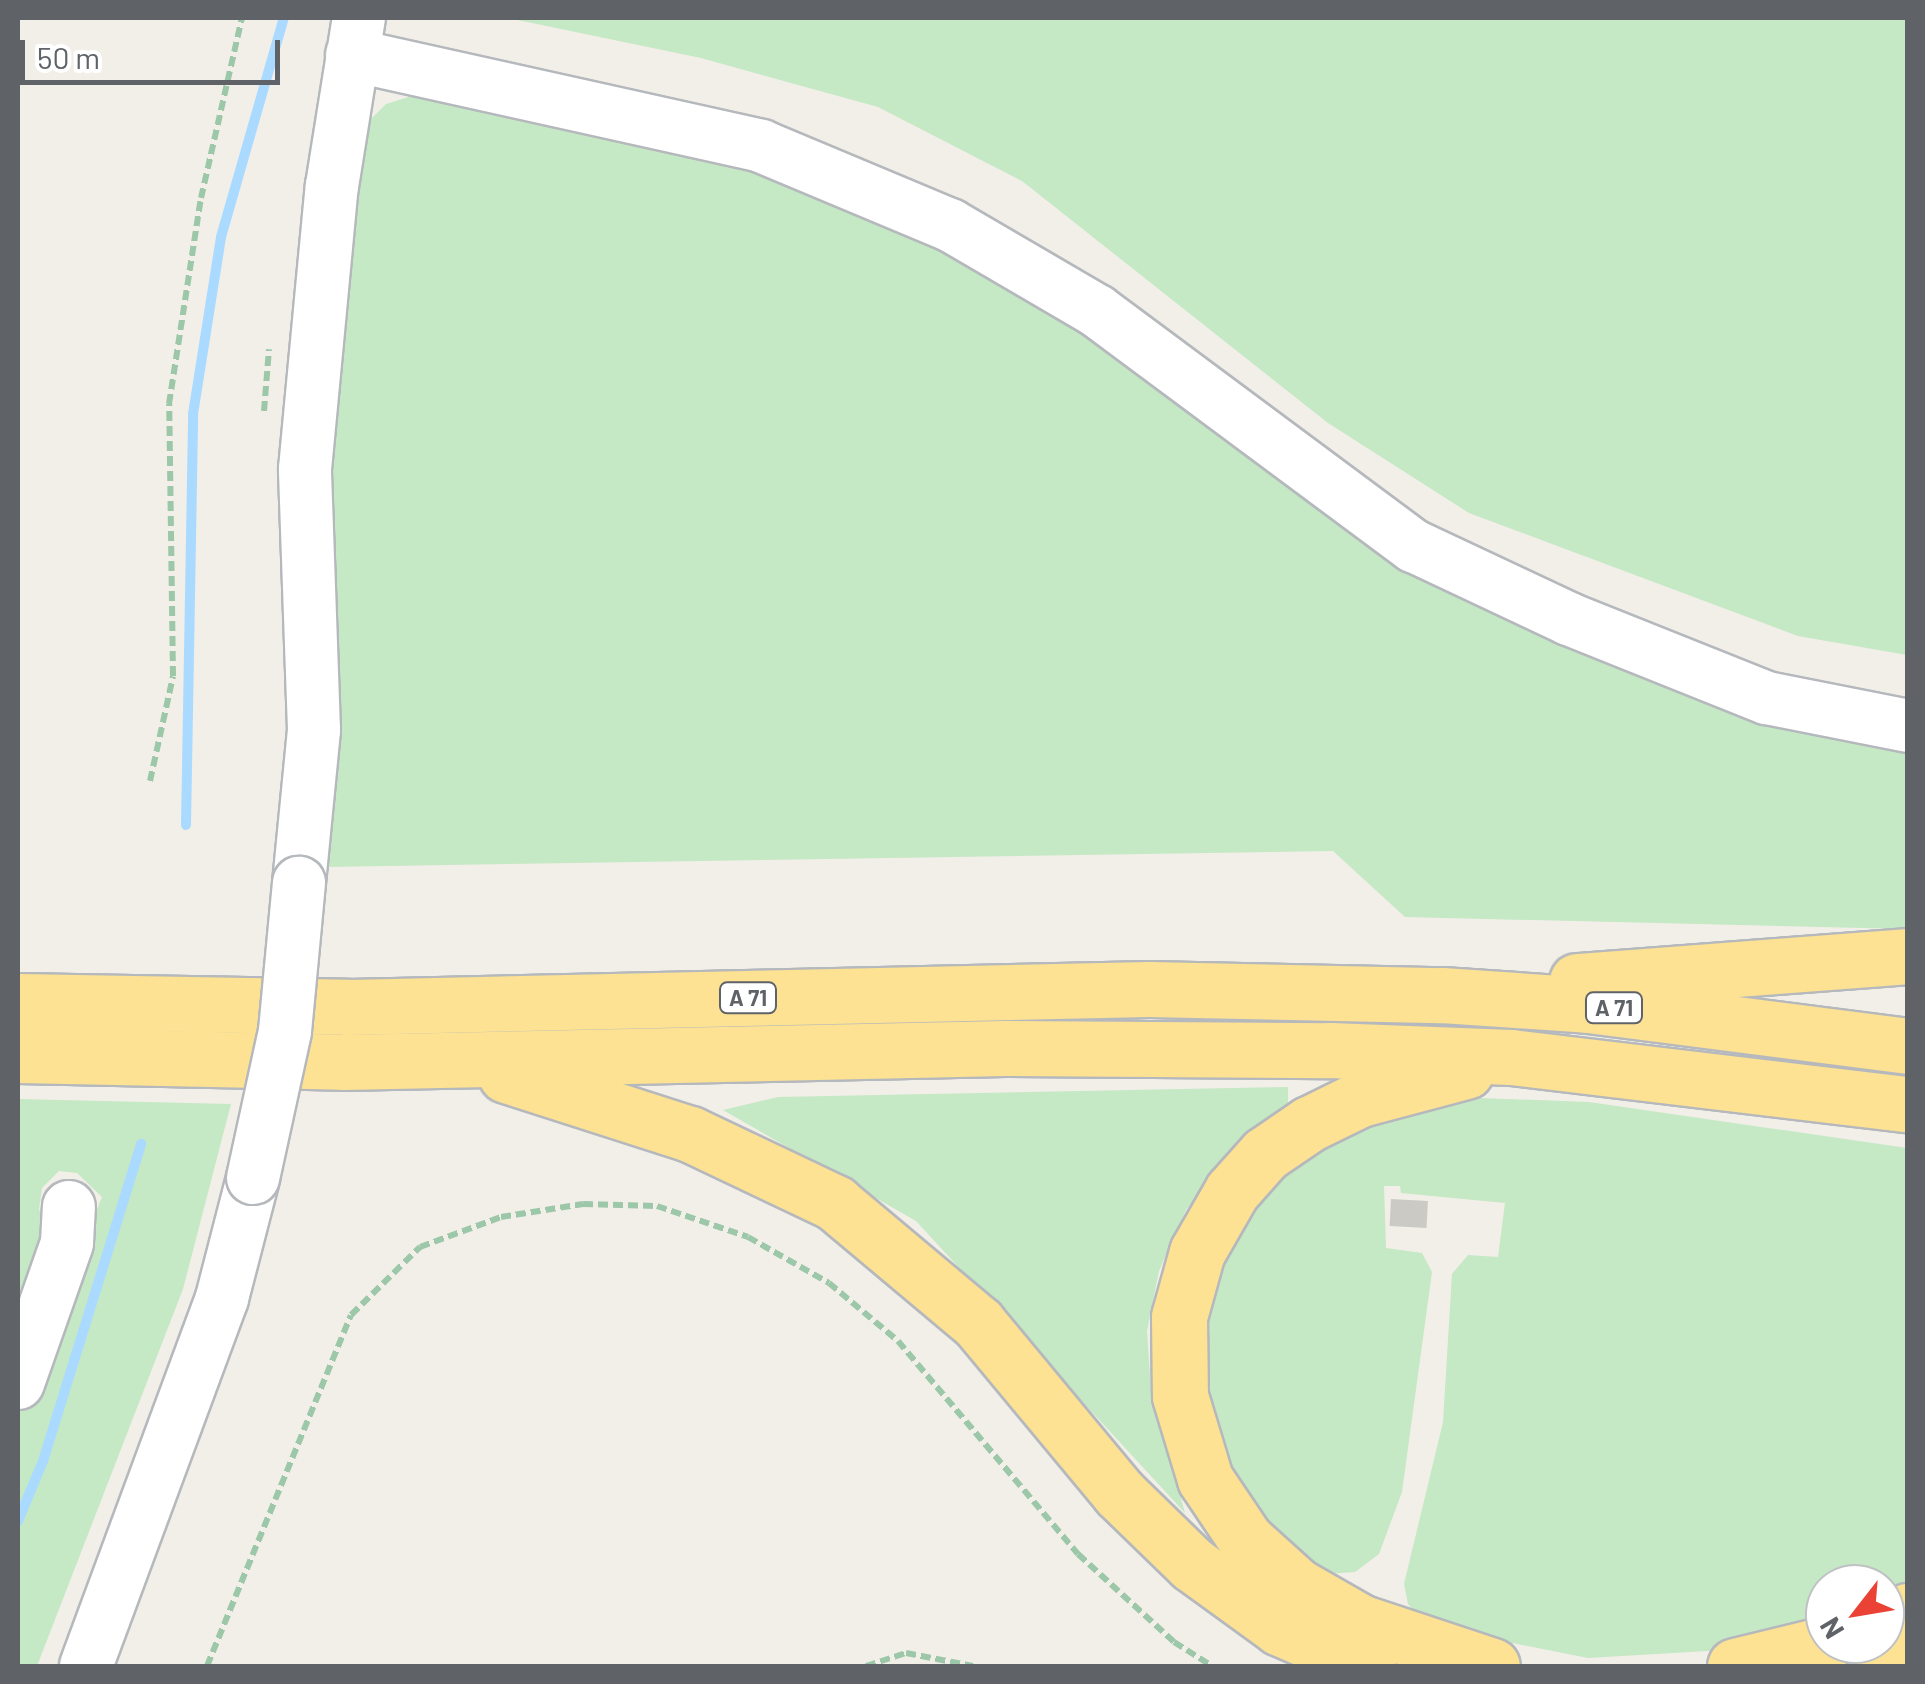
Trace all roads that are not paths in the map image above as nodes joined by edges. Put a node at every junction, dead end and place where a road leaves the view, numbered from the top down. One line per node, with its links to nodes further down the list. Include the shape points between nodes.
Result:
1 (356, 36): 2 (street, via 761,146 950,225 1097,311 1414,546 1569,619 1767,698); 15 (street, bridge, via 332,186 305,469 314,730 284,1032 222,1298)
2 (1908, 726)
3 (1908, 956): 4 (highway, via 1738,964)
4 (1442, 995): 5 (highway, A 71, via 1149,989 329,1007); 6 (highway, A 71, via 1588,1004)
5 (18, 1001)
6 (1908, 1046)
7 (18, 1055): 9 (highway)
8 (1512, 1058): 9 (highway, via 1006,1048); 10 (highway); 17 (highway, via 1360,1099 1266,1154 1232,1191 1197,1252 1179,1317 1180,1396 1205,1479 1246,1540 1297,1586 1360,1622)
9 (460, 1060): 16 (highway, via 690,1134 835,1203 978,1322 1119,1493 1192,1564 1280,1628)
10 (1908, 1104)
11 (70, 1207): 12 (street, via 66,1243)
12 (18, 1382)
13 (1805, 1649): 18 (highway)
14 (1908, 1653): 19 (highway)
15 (86, 1666)
16 (1368, 1666)
17 (1492, 1666)
18 (1734, 1666)
19 (1879, 1666)

